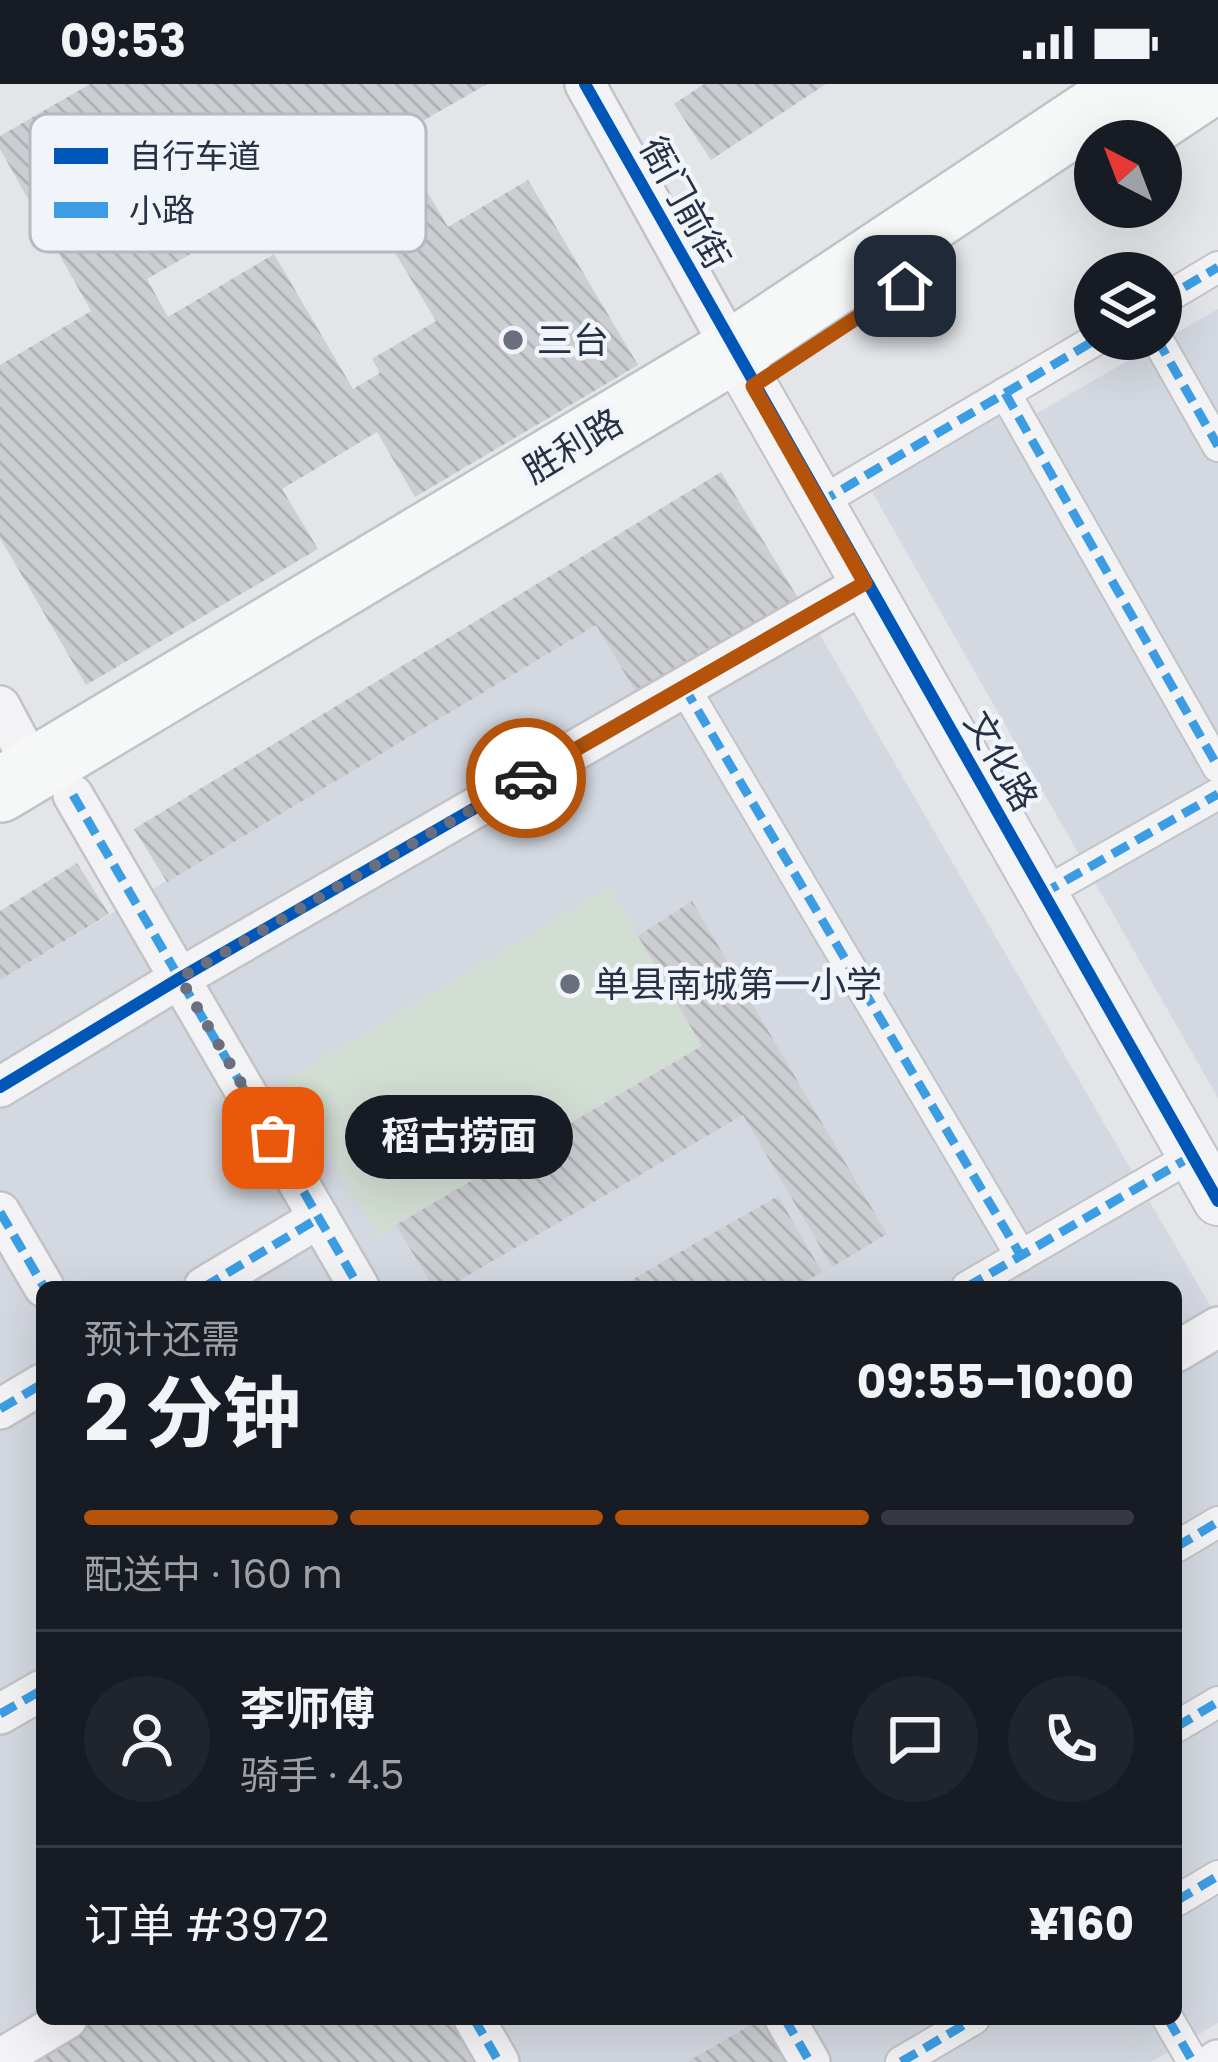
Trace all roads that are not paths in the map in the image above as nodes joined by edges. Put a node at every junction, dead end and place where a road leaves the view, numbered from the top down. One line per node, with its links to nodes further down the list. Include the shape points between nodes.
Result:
1 (584, 84): 10 (street, 衙门前街)
2 (1134, 84): 10 (main road, 胜利路)
3 (1210, 84): 4 (main road)
4 (1156, 120)
5 (1074, 172): 10 (main road, 胜利路)
6 (1218, 267): 7 (street)
7 (1182, 288)
8 (1074, 353): 11 (street)
9 (1168, 360): 12 (street)
10 (743, 369): 13 (street, 文化路); 18 (main road, 胜利路)
11 (1005, 394): 13 (street); 17 (street)
12 (1218, 446)
13 (819, 503): 14 (street, 文化路)
14 (865, 583): 15 (street); 21 (street, 文化路)
15 (684, 687): 22 (street); 28 (street)
16 (0, 706): 18 (street)
17 (1218, 767)
18 (36, 785): 20 (main road, 胜利路); 22 (street)
19 (1218, 794): 21 (street)
20 (0, 838)
21 (1042, 894): 24 (street, 文化路)
22 (180, 978): 23 (street); 27 (street)
23 (0, 1087)
24 (1192, 1156): 25 (street, 文化路); 28 (street)
25 (1218, 1202)
26 (0, 1212): 29 (street)
27 (319, 1218): 30 (street); 31 (street)
28 (1021, 1256): 32 (street)
29 (40, 1281)
30 (214, 1281)
31 (356, 1281)
32 (977, 1281)
33 (1218, 1327): 34 (street)
34 (1182, 1348)
35 (36, 1388): 36 (street)
36 (0, 1409)
37 (1218, 1522): 38 (street)
38 (1182, 1543)
39 (36, 1693): 41 (street)
40 (1218, 1702): 42 (street)
41 (0, 1714)
42 (1182, 1723)
43 (1218, 1876): 44 (street)
44 (1182, 1897)
45 (57, 2025): 50 (street)
46 (477, 2025): 51 (street)
47 (788, 2025): 52 (street)
48 (964, 2025): 53 (street)
49 (1171, 2025): 54 (street)
50 (0, 2059)
51 (499, 2062)
52 (810, 2062)
53 (901, 2062)
54 (1192, 2062)

